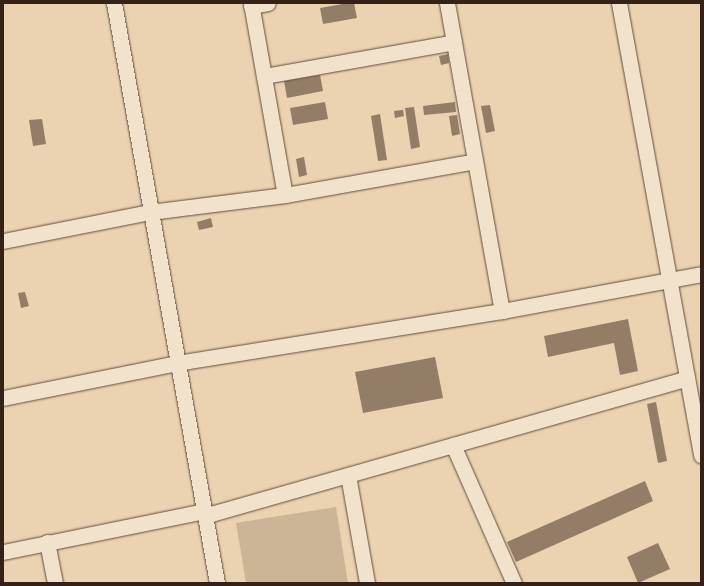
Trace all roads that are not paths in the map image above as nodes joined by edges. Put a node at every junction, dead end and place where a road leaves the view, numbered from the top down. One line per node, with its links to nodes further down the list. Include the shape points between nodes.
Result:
1 (114, 3): 10 (street)
2 (268, 3): 5 (street)
3 (448, 3): 6 (street)
4 (619, 3): 13 (street)
5 (251, 4): 7 (street)
6 (454, 42): 7 (street); 8 (street)
7 (264, 76): 9 (street)
8 (475, 162): 9 (street); 14 (street)
9 (285, 196): 10 (street)
10 (150, 212): 11 (street); 15 (street)
11 (3, 241)
12 (701, 274): 13 (street)
13 (669, 279): 14 (street); 16 (street)
14 (502, 311): 15 (street)
15 (177, 363): 17 (street); 21 (street)
16 (687, 378): 18 (street); 19 (street)
17 (3, 398)
18 (453, 445): 20 (street); 27 (street)
19 (701, 456)
20 (348, 475): 21 (street, via 210,514); 26 (street)
21 (204, 511): 22 (street); 25 (street)
22 (47, 542): 23 (street); 24 (street)
23 (3, 552)
24 (55, 583)
25 (216, 583)
26 (367, 583)
27 (514, 583)

